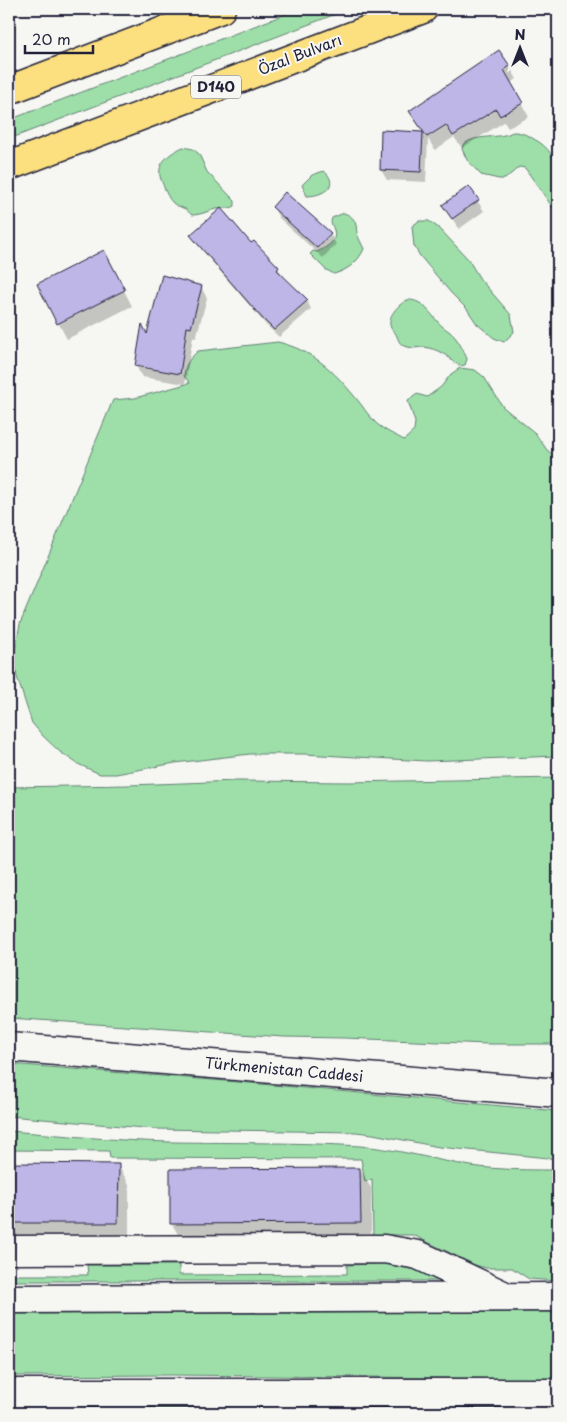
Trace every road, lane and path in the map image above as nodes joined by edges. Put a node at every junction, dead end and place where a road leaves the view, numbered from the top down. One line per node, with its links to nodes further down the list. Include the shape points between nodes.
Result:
1 (221, 9): 3 (highway)
2 (423, 9): 4 (highway, Özal Bulvarı / D140)
3 (9, 90)
4 (9, 166)
5 (9, 1048): 6 (street, Türkmenistan Caddesi)
6 (558, 1093)
7 (9, 1250): 8 (street, via 384,1249 418,1255)
8 (509, 1297): 9 (street); 10 (street)
9 (558, 1297)
10 (9, 1299)
11 (558, 1393): 12 (street)
12 (9, 1394)

